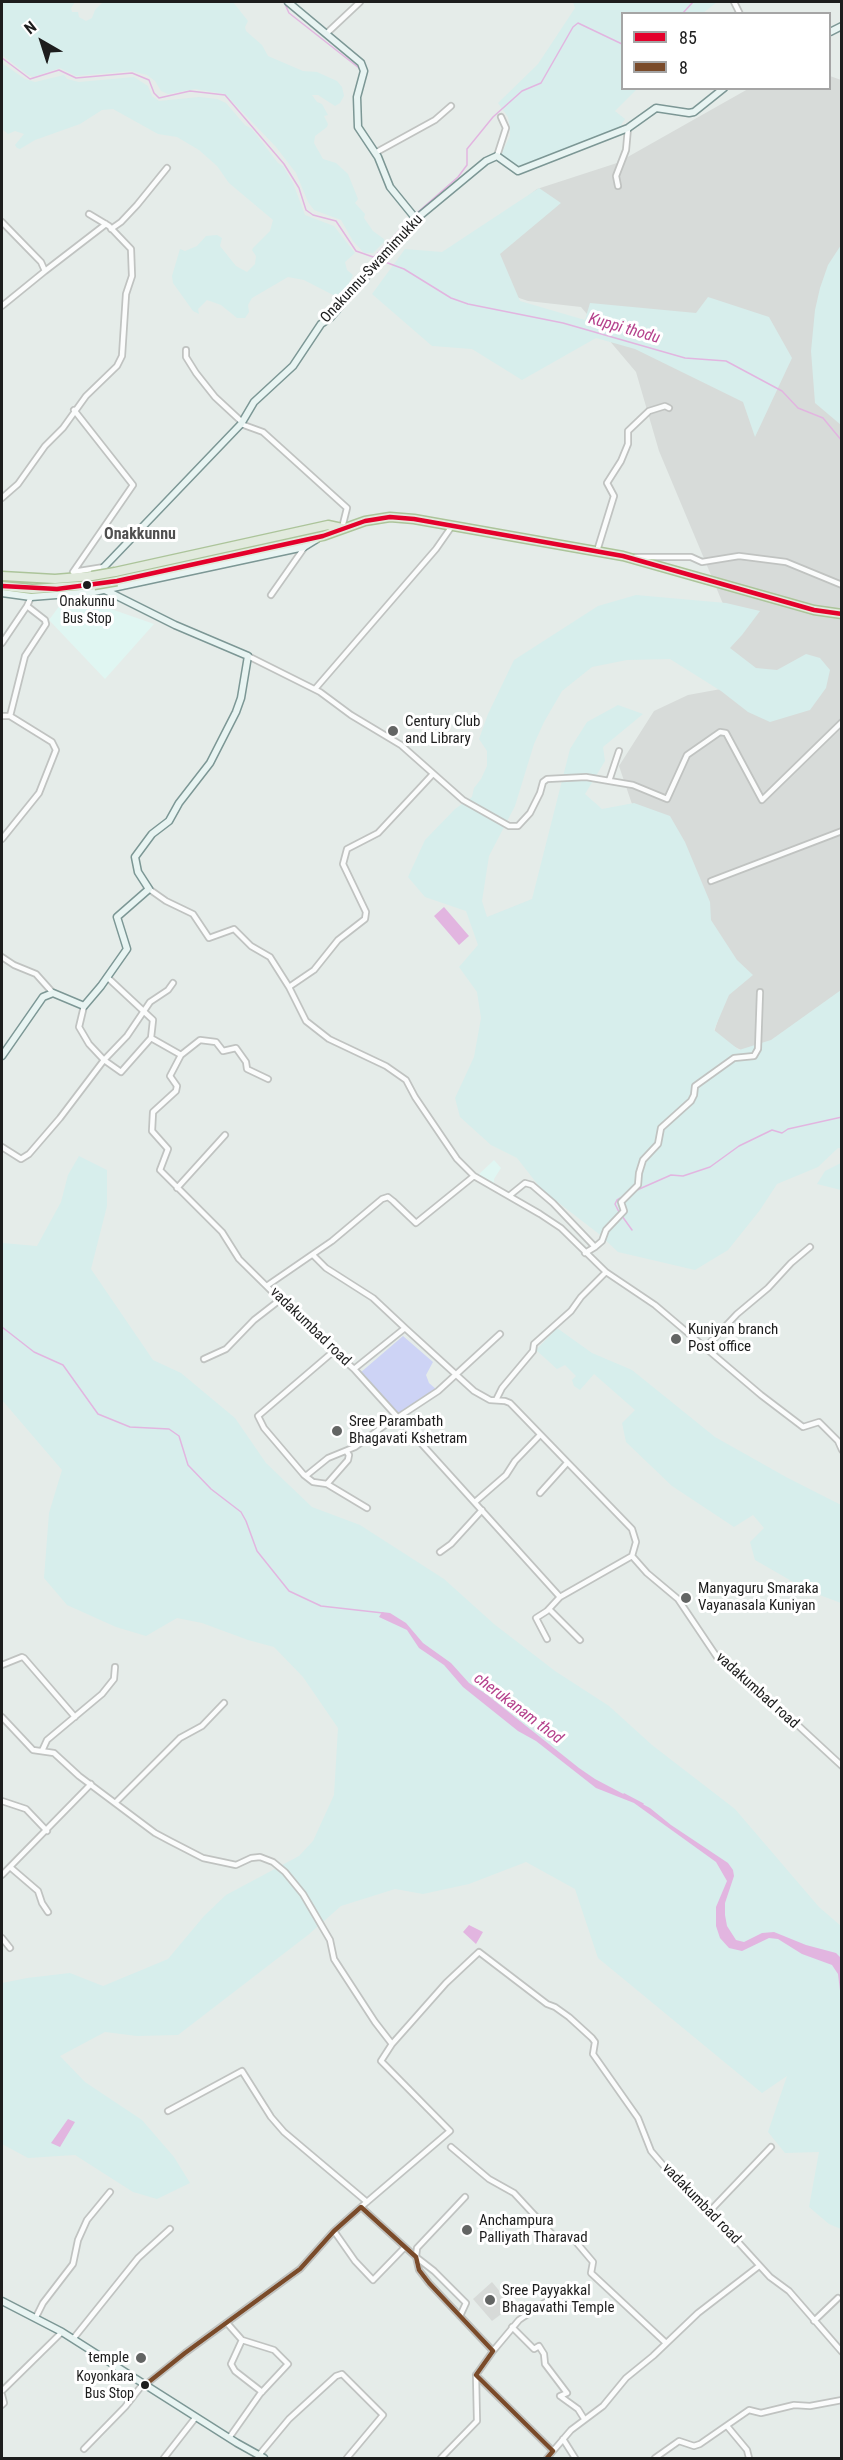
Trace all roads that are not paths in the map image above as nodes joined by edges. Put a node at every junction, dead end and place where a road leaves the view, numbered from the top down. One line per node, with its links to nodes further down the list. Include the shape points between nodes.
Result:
1 (288, 2): 3 (street)
2 (360, 2): 3 (street)
3 (327, 33): 8 (street, via 361,63 364,71 357,97 358,127)
4 (722, 90): 7 (street, via 694,112 656,108)
5 (451, 106): 8 (street, via 435,120)
6 (501, 117): 9 (street, via 506,128)
7 (628, 128): 9 (street, via 518,171); 11 (street, via 626,150 616,176)
8 (375, 153): 13 (street, via 390,187)
9 (497, 156): 13 (street, Onakunnu-Swamimukku)
10 (167, 168): 16 (street, via 137,206)
11 (618, 186)
12 (89, 214): 15 (street)
13 (416, 219): 22 (street, Onakunnu-Swamimukku, via 321,324 293,366 254,402)
14 (2, 222): 17 (street)
15 (106, 224): 16 (street); 17 (street)
16 (111, 228): 21 (street, via 131,249 132,276 126,294 122,356)
17 (45, 271): 18 (street)
18 (2, 306)
19 (186, 350): 22 (street, via 196,373)
20 (669, 408): 28 (street, via 649,411 627,431 624,455 607,483 614,496)
21 (74, 410): 23 (street, via 18,484); 30 (street, via 133,484 73,572)
22 (242, 423): 25 (street, via 263,432 347,508); 30 (street, Onakunnu-Swamimukku)
23 (3, 494)
24 (452, 526): 25 (highway, via 390,517); 28 (highway); 44 (street)
25 (342, 528): 26 (highway); 32 (highway, via 328,525)
26 (323, 536): 27 (street); 32 (highway)
27 (304, 547): 36 (street); 38 (street)
28 (597, 551): 29 (highway)
29 (623, 556): 34 (street, via 691,557 702,562 739,556 758,558 786,562); 41 (highway, via 814,610)
30 (104, 567): 36 (street)
31 (2, 576): 33 (highway)
32 (116, 576): 33 (highway, bridge)
33 (93, 580): 35 (highway, via 32,589)
34 (842, 585)
35 (2, 586)
36 (105, 590): 39 (street); 43 (street)
37 (2, 593): 39 (street)
38 (272, 595)
39 (31, 597): 40 (street)
40 (27, 606): 42 (street); 46 (street, via 46,624 25,656)
41 (842, 614)
42 (2, 643)
43 (248, 656): 44 (street); 54 (street, via 241,698 215,754 169,821 152,834 135,858 138,872)
44 (315, 689): 49 (street, via 401,746)
45 (2, 716): 46 (street)
46 (10, 716): 52 (street, via 52,742 56,750 39,793)
47 (842, 722): 50 (street, via 762,800 726,733 720,732 687,755 667,799 633,785)
48 (619, 751): 50 (street)
49 (432, 775): 50 (street, via 463,800 509,826 518,826 530,813 547,779 586,777); 58 (street, via 378,833 347,849 343,864 366,912 365,919 338,940 314,970)
50 (609, 781)
51 (842, 831): 53 (street)
52 (2, 839)
53 (711, 881)
54 (149, 889): 56 (street, via 117,917 127,949); 58 (street, via 193,914 209,938 234,929 270,957)
55 (2, 957): 60 (street, via 36,974)
56 (107, 977): 61 (street); 62 (street)
57 (173, 983): 62 (street)
58 (289, 987): 70 (street, via 306,1021 329,1039 406,1080 457,1159)
59 (760, 992): 73 (street, via 758,1049 754,1056 734,1058 695,1086 691,1101 661,1128 658,1144 643,1160 638,1185 621,1202 624,1211)
60 (53, 993): 61 (street); 65 (street, via 37,1004)
61 (84, 1006): 66 (street, via 80,1027)
62 (142, 1011): 63 (street, via 153,1020); 66 (street, via 127,1036)
63 (151, 1038): 64 (street); 66 (street, via 121,1072)
64 (181, 1055): 67 (street, via 200,1040 216,1042 223,1051 236,1048 247,1069); 71 (street, vadakumbad road, via 170,1076 177,1088 153,1112 152,1131 168,1149 160,1170)
65 (2, 1056)
66 (104, 1060): 69 (street, via 29,1154 21,1159)
67 (268, 1079)
68 (225, 1136): 71 (street)
69 (2, 1147)
70 (474, 1176): 72 (street); 76 (street, via 416,1223 388,1197 382,1199)
71 (177, 1188): 78 (street, vadakumbad road, via 222,1232 239,1259)
72 (509, 1196): 73 (street, via 525,1183 532,1185); 75 (street, via 561,1228)
73 (595, 1247): 75 (street)
74 (810, 1247): 82 (street)
75 (585, 1253): 77 (street)
76 (313, 1255): 78 (street); 80 (street, via 373,1298)
77 (606, 1272): 82 (street); 87 (street, via 534,1344 533,1351)
78 (268, 1285): 79 (street, vadakumbad road)
79 (282, 1299): 83 (street, vadakumbad road); 84 (street, via 226,1348)
80 (405, 1328): 85 (street, vadakumbad road); 86 (street)
81 (500, 1334): 86 (street)
82 (706, 1347): 90 (street, via 803,1426 819,1422)
83 (334, 1351): 85 (street, vadakumbad road); 93 (street, via 258,1416)
84 (204, 1359)
85 (354, 1369): 88 (street)
86 (455, 1375): 87 (street, via 483,1397); 88 (street)
87 (496, 1400): 89 (street, via 510,1403)
88 (397, 1417): 91 (street); 96 (street)
89 (540, 1435): 92 (street); 96 (street, via 506,1475)
90 (842, 1450)
91 (347, 1452): 93 (street, via 328,1458); 94 (street, via 348,1460)
92 (567, 1463): 95 (street); 100 (street, via 632,1529 636,1542)
93 (303, 1475): 94 (street, via 313,1482)
94 (327, 1484): 97 (street)
95 (540, 1493)
96 (474, 1502): 98 (street)
97 (367, 1508)
98 (482, 1510): 99 (street); 101 (street)
99 (440, 1552)
100 (632, 1556): 101 (street); 111 (street, vadakumbad road, via 678,1599 719,1660 763,1693)
101 (560, 1597): 102 (street)
102 (549, 1609): 103 (street, via 536,1618); 104 (street)
103 (546, 1639)
104 (580, 1640)
105 (2, 1665): 108 (street, via 24,1658)
106 (115, 1666): 108 (street, via 114,1679 102,1694)
107 (224, 1703): 114 (street, via 202,1726 180,1738)
108 (75, 1716): 110 (street, via 47,1740)
109 (2, 1718): 110 (street, via 33,1750)
110 (42, 1751): 112 (street, via 54,1753)
111 (841, 1765)
112 (91, 1784): 114 (street); 115 (street)
113 (2, 1801): 115 (street, via 26,1809)
114 (116, 1802): 121 (street, via 155,1833 203,1858 236,1865 260,1857 285,1872 323,1928 334,1959)
115 (47, 1831): 116 (street)
116 (10, 1867): 117 (street); 118 (street, via 38,1891)
117 (2, 1875)
118 (48, 1912)
119 (2, 1938): 120 (street)
120 (10, 1948)
121 (392, 2044): 127 (street, via 382,2056 382,2063 450,2131); 129 (street, vadakumbad road, via 479,1952 592,2038 593,2054 638,2118 651,2151)
122 (168, 2111): 127 (street, via 242,2071 284,2132)
123 (451, 2147): 146 (street, via 489,2179 514,2193 552,2235 571,2236 593,2262 591,2273)
124 (771, 2147): 129 (street)
125 (110, 2192): 139 (street, via 87,2220 73,2264)
126 (465, 2197): 133 (street, via 417,2248)
127 (367, 2202): 128 (street)
128 (361, 2207): 131 (street); 132 (street)
129 (709, 2212): 134 (street, vadakumbad road)
130 (170, 2229): 144 (street, via 138,2258)
131 (334, 2231): 132 (street, via 373,2280); 141 (street, via 300,2269)
132 (405, 2247): 133 (street)
133 (416, 2257): 138 (street, via 419,2270); 138 (street, via 466,2303)
134 (759, 2266): 140 (street, vadakumbad road, via 789,2291); 146 (street)
135 (556, 2295): 142 (street)
136 (838, 2298): 140 (street)
137 (2, 2301): 139 (street)
138 (460, 2316): 147 (street)
139 (36, 2317): 143 (street)
140 (814, 2321): 148 (street, vadakumbad road)
141 (227, 2323): 145 (street); 150 (street)
142 (512, 2327): 147 (street); 156 (street, via 534,2349 539,2346 545,2364 567,2392 560,2396)
143 (62, 2332): 144 (street); 152 (street)
144 (73, 2339): 150 (street)
145 (242, 2340): 151 (street, via 231,2364); 151 (street, via 274,2350 288,2364)
146 (666, 2343): 159 (street, via 626,2378 603,2406)
147 (493, 2351): 149 (street)
148 (842, 2352)
149 (476, 2375): 161 (street); 165 (street, via 477,2421)
150 (144, 2385): 155 (street); 160 (street)
151 (262, 2392): 158 (street)
152 (2, 2393): 154 (street)
153 (842, 2400): 157 (street, via 761,2413 749,2410)
154 (2, 2405)
155 (196, 2417): 158 (street); 163 (street)
156 (583, 2417)
157 (727, 2426): 168 (street, via 694,2446 679,2441); 169 (street)
158 (229, 2438): 162 (street)
159 (563, 2439): 161 (street); 167 (street)
160 (84, 2449)
161 (553, 2451): 166 (street)
162 (262, 2457): 164 (street, via 289,2419 339,2374 383,2415)
163 (164, 2458)
164 (347, 2458)
165 (441, 2458)
166 (547, 2458)
167 (575, 2458)
168 (655, 2458)
169 (749, 2458)

